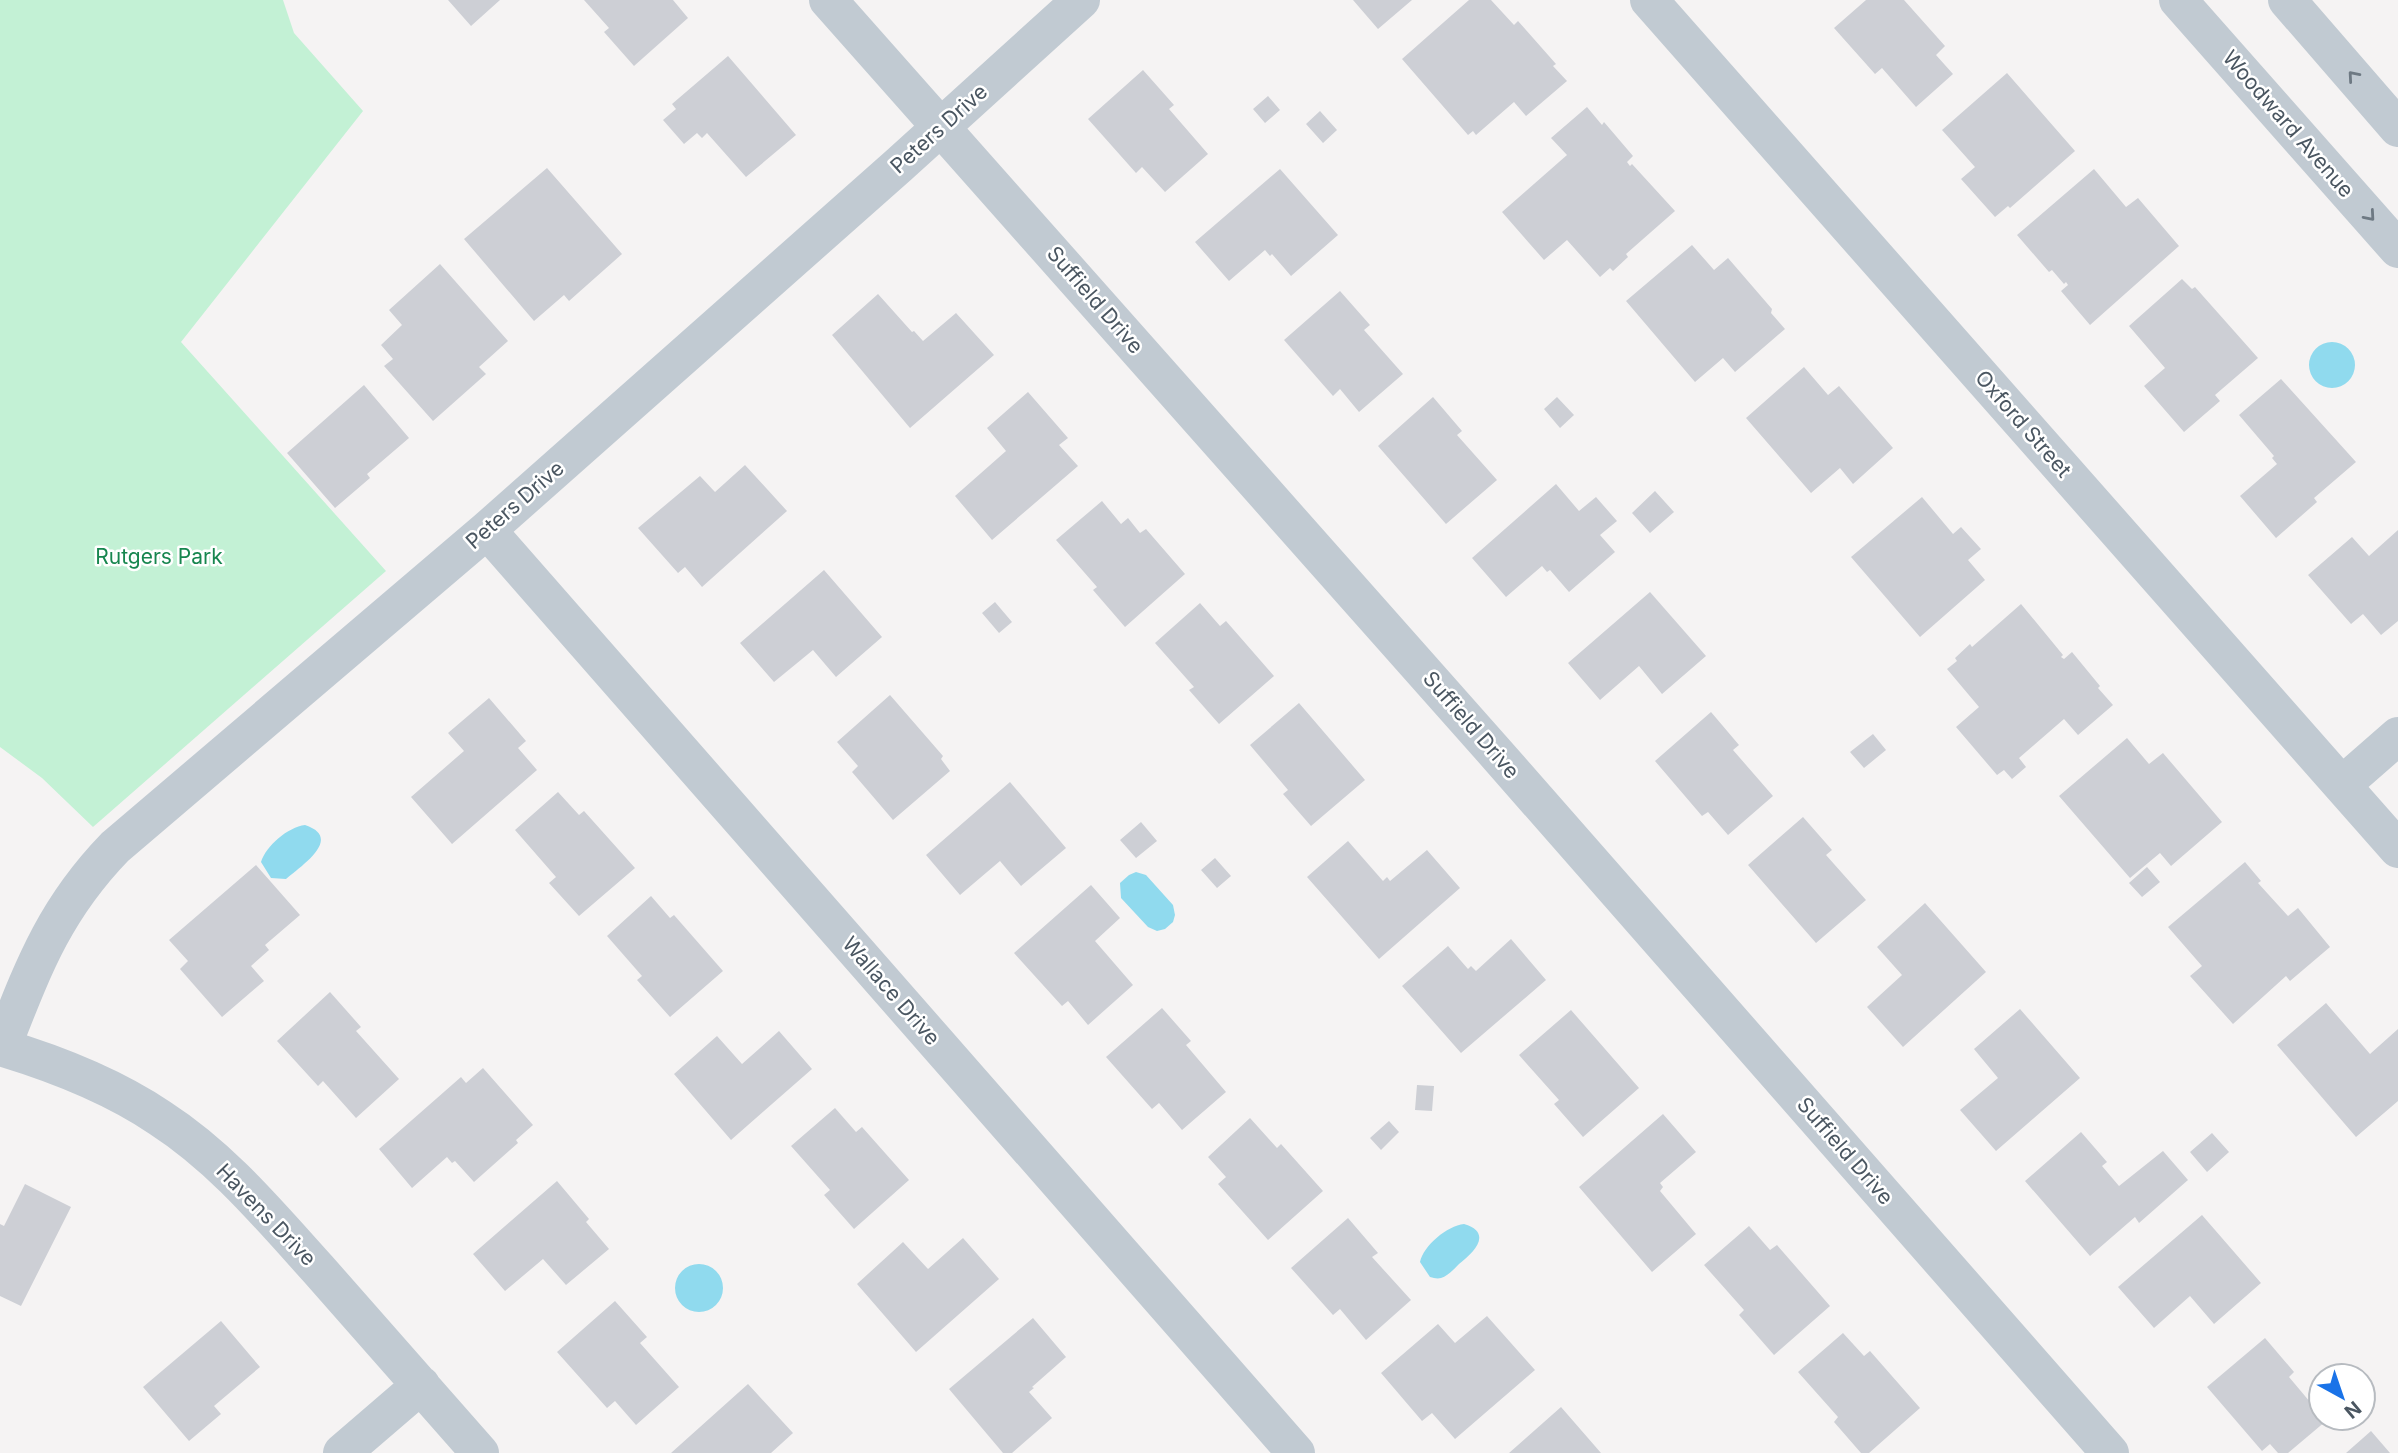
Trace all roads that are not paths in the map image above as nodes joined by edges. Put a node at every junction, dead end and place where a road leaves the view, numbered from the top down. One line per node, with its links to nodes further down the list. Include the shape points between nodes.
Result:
1 (828, 0): 6 (street, Suffield Drive)
2 (1081, 0): 6 (street, Peters Drive)
3 (1649, 0): 11 (street, Oxford Street)
4 (2178, 0): 8 (street, Woodward Avenue, one-way to 8)
5 (2287, 0): 7 (street, one-way to 5)
6 (942, 126): 9 (street, Peters Drive); 18 (street, Suffield Drive)
7 (2398, 128)
8 (2398, 248)
9 (486, 530): 13 (street, Peters Drive, via 115,847 87,876 33,967); 17 (street, Wallace Drive)
10 (2398, 736): 11 (street)
11 (2342, 785): 12 (street, Oxford Street)
12 (2398, 849)
13 (1, 1047): 14 (street, Havens Drive, via 118,1092 207,1153 251,1195)
14 (421, 1385): 15 (street); 16 (street, Havens Drive)
15 (342, 1453)
16 (480, 1453)
17 (1296, 1453)
18 (2110, 1453)

